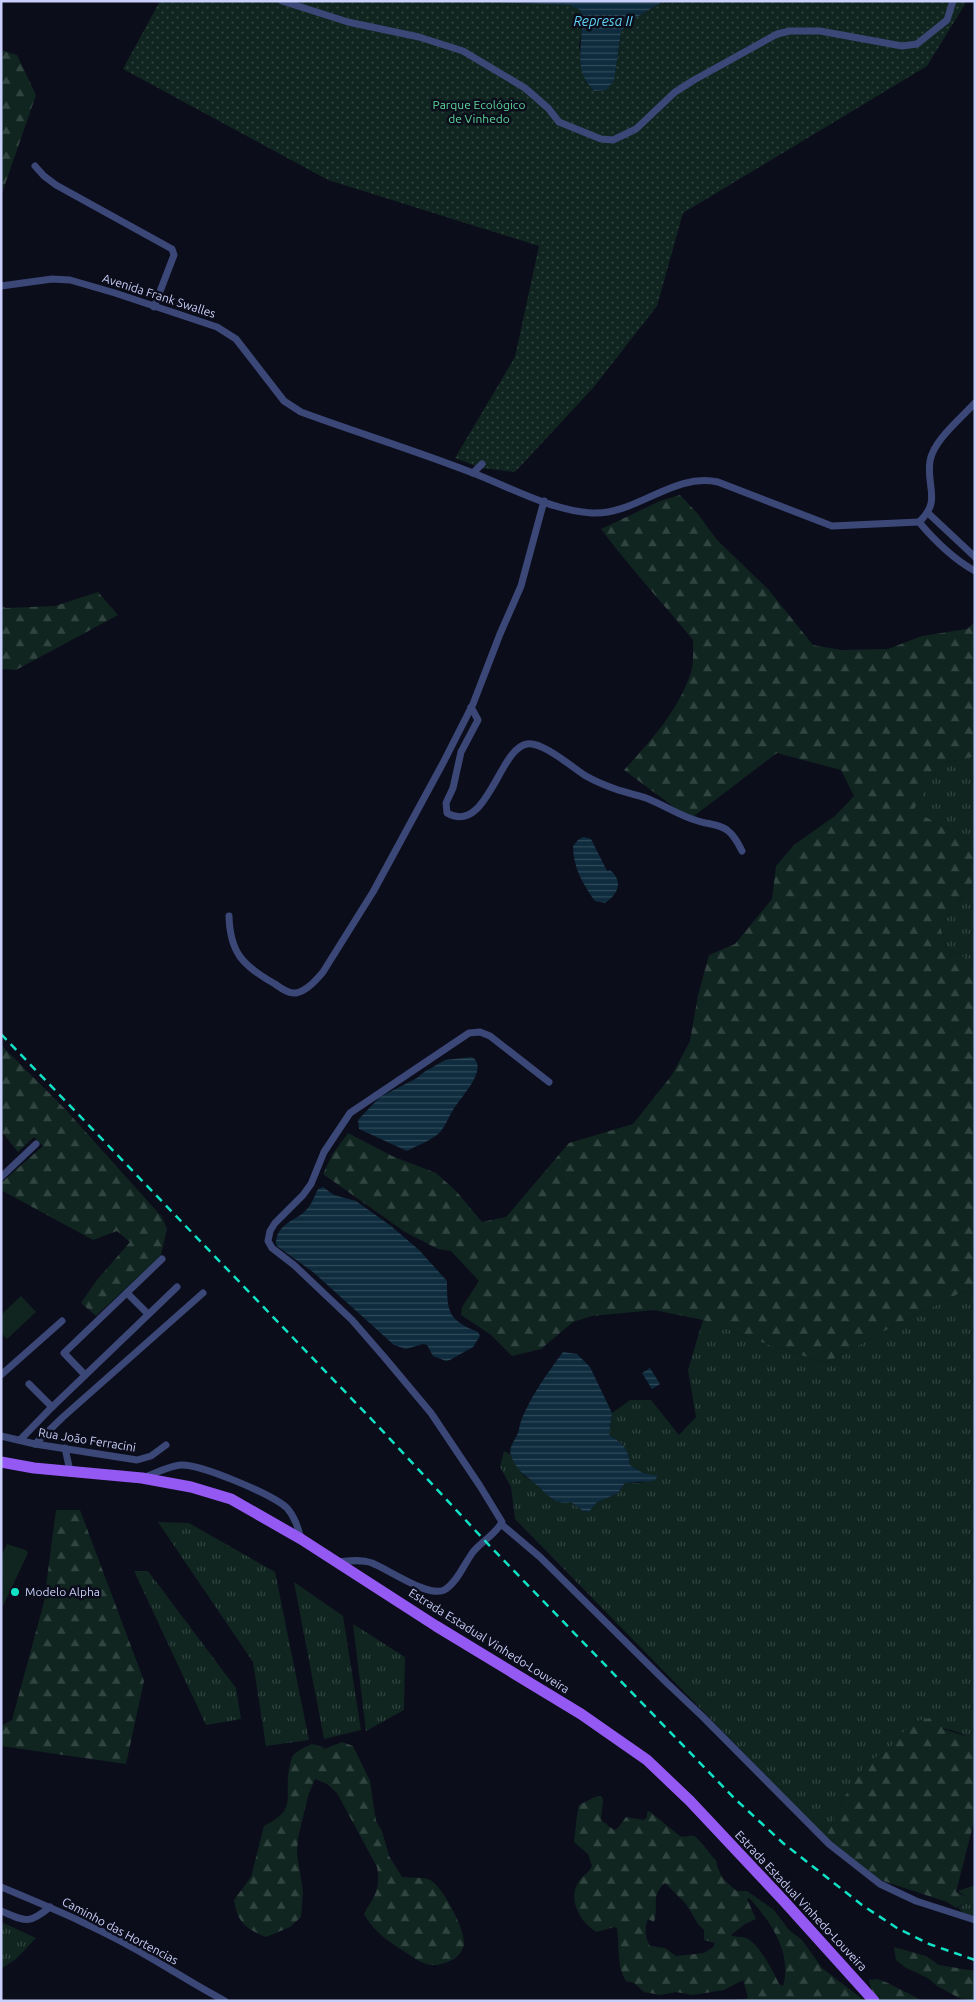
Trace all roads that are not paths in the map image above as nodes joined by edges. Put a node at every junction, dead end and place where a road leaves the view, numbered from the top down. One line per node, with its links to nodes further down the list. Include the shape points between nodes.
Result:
1 (282, 1): 2 (street, via 348,22 419,37 462,51 525,88 559,122 600,139 613,140 636,129 675,92 777,34 820,31 902,46 917,44 947,20)
2 (953, 1)
3 (35, 166): 5 (street, via 56,185 172,249 174,254)
4 (1, 286): 5 (street, Avenida Frank Swalles, via 52,279 70,280)
5 (154, 306): 8 (street, Avenida Frank Swalles, via 217,326 230,334 284,401 301,412)
6 (975, 404): 10 (street, via 944,436 930,460 934,499)
7 (482, 464): 8 (street)
8 (473, 473): 9 (street, Avenida Frank Swalles)
9 (544, 501): 11 (street, Avenida Frank Swalles, via 602,513 616,511 694,480 709,480 832,526); 15 (street, via 521,586)
10 (928, 513): 11 (street); 12 (street)
11 (919, 522): 13 (street, via 935,541)
12 (974, 556): 13 (street)
13 (965, 565): 14 (street)
14 (975, 571)
15 (471, 707): 16 (street, via 478,720 461,752 446,804 447,813 456,818 467,817 478,806 518,747 535,744 611,788 726,829); 17 (street, via 372,892 313,983 303,990 289,992 244,963 231,941)
16 (742, 851)
17 (229, 916)
18 (549, 1082): 39 (street, via 490,1036 468,1032 350,1113 324,1152 303,1195 275,1223 267,1238 272,1248 352,1320 431,1413 498,1514)
19 (36, 1144): 20 (street)
20 (1, 1177)
21 (162, 1259): 23 (street)
22 (177, 1287): 25 (street)
23 (127, 1293): 25 (street); 28 (street, via 64,1353)
24 (203, 1293): 33 (street)
25 (148, 1314): 28 (street)
26 (62, 1321): 27 (street)
27 (1, 1374)
28 (85, 1375): 30 (street)
29 (29, 1384): 30 (street)
30 (52, 1407): 32 (street)
31 (1, 1436): 32 (street, Rua João Ferracini)
32 (20, 1440): 33 (street, Rua João Ferracini)
33 (35, 1444): 35 (street, Rua João Ferracini)
34 (166, 1445): 35 (street, Rua João Ferracini, via 152,1456 138,1460)
35 (65, 1448): 37 (street)
36 (1, 1462): 37 (main road, Estrada Estadual Vinhedo-Louveira)
37 (70, 1471): 38 (main road, Estrada Estadual Vinhedo-Louveira)
38 (142, 1478): 40 (main road, Estrada Estadual Vinhedo-Louveira, via 231,1499); 40 (street, via 182,1465 251,1487 287,1508)
39 (501, 1524): 41 (street, via 473,1552 455,1580 440,1592 364,1561); 45 (street, via 540,1557 829,1844 880,1884 916,1901)
40 (301, 1539): 41 (main road, Estrada Estadual Vinhedo-Louveira)
41 (337, 1562): 47 (main road, Estrada Estadual Vinhedo-Louveira, via 581,1714 647,1760 788,1905)
42 (1, 1887): 43 (street, Caminho das Hortencias)
43 (50, 1907): 44 (street, via 30,1920); 46 (street, Caminho das Hortencias, via 156,1960)
44 (1, 1911)
45 (975, 1920)
46 (225, 2001)
47 (874, 2001)

